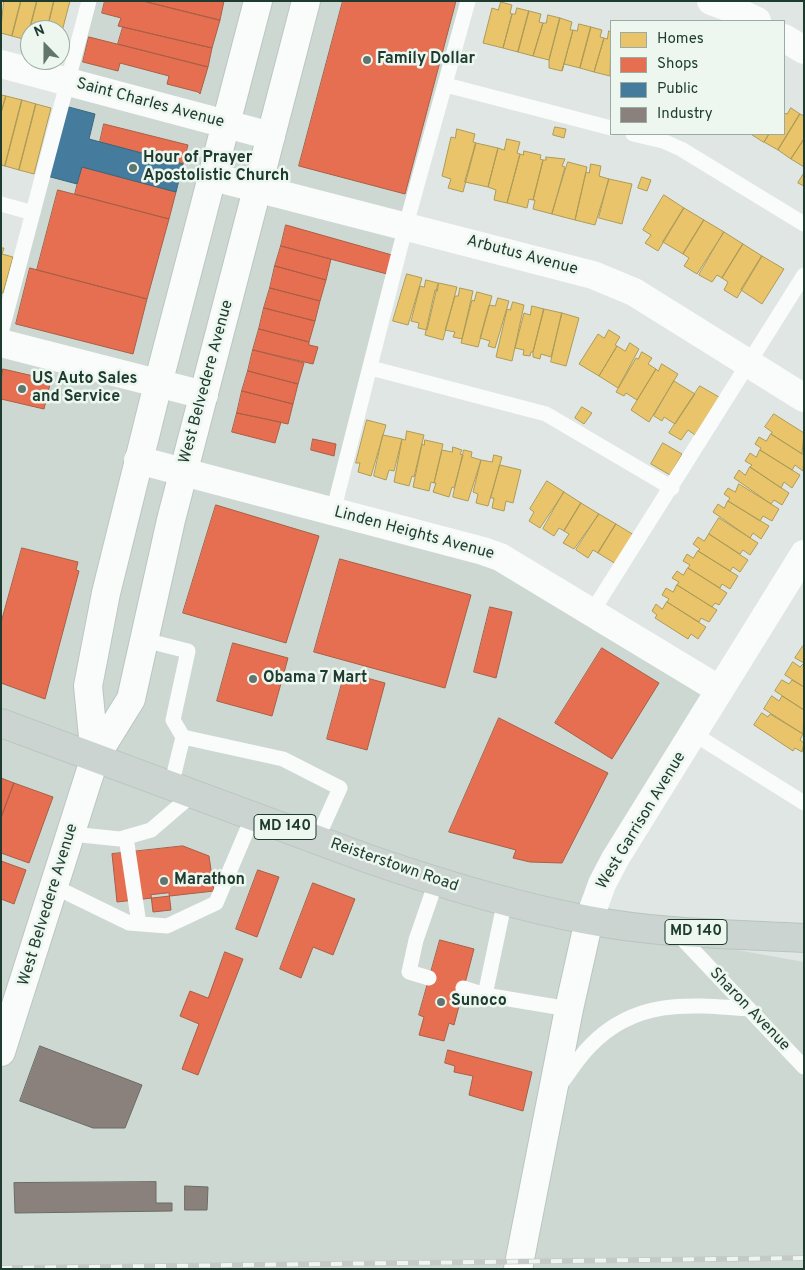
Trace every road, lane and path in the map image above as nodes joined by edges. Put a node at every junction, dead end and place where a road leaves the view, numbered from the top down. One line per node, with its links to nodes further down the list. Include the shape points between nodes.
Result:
1 (89, 1): 10 (lane)
2 (258, 1): 12 (street, West Belvedere Avenue)
3 (306, 1): 15 (street, West Belvedere Avenue)
4 (468, 1): 11 (lane)
5 (711, 1): 6 (street)
6 (755, 20)
7 (785, 39): 8 (street)
8 (804, 50)
9 (1, 64): 10 (street, Saint Charles Avenue)
10 (67, 82): 12 (street, Saint Charles Avenue); 19 (lane)
11 (446, 85): 13 (lane); 21 (lane)
12 (226, 124): 15 (street, Saint Charles Avenue); 16 (street, West Belvedere Avenue)
13 (610, 128)
14 (637, 135): 20 (lane, via 681,149)
15 (270, 136): 17 (street, West Belvedere Avenue)
16 (213, 177): 17 (street, Arbutus Avenue); 27 (street, West Belvedere Avenue)
17 (257, 188): 21 (street, Arbutus Avenue); 28 (street, West Belvedere Avenue)
18 (1, 204): 19 (lane)
19 (33, 213): 23 (lane)
20 (804, 224)
21 (406, 225): 25 (street, Arbutus Avenue, via 613,282); 26 (lane)
22 (804, 275): 25 (lane)
23 (1, 332)
24 (1, 343): 27 (street)
25 (749, 364): 29 (street, Arbutus Avenue); 32 (lane)
26 (371, 368): 32 (lane, via 546,414); 33 (lane)
27 (158, 384): 28 (street); 30 (street, West Belvedere Avenue)
28 (204, 395): 31 (street, West Belvedere Avenue)
29 (804, 398)
30 (138, 460): 31 (street, Linden Heights Avenue); 41 (street, West Belvedere Avenue, via 106,593 88,686)
31 (184, 472): 33 (street, Linden Heights Avenue); 36 (street, West Belvedere Avenue)
32 (672, 488): 35 (lane)
33 (333, 512): 35 (street, Linden Heights Avenue, via 483,550)
34 (804, 554): 37 (street, West Garrison Avenue)
35 (592, 612): 37 (street, Linden Heights Avenue)
36 (144, 640): 40 (lane, via 188,651 173,720); 41 (street, West Belvedere Avenue, via 131,699)
37 (720, 690): 39 (street, West Garrison Avenue)
38 (1, 722): 41 (main road, Reisterstown Road / MD 140)
39 (694, 734): 43 (lane); 51 (street, West Garrison Avenue, via 615,859)
40 (183, 737): 42 (lane); 47 (lane, via 283,758 340,788)
41 (95, 757): 42 (main road, Reisterstown Road / MD 140); 45 (street, West Belvedere Avenue)
42 (182, 790): 44 (main road, Reisterstown Road / MD 140); 46 (lane, via 151,830)
43 (804, 803)
44 (253, 816): 47 (main road, Reisterstown Road / MD 140); 52 (lane, via 216,903 167,926)
45 (71, 834): 46 (lane); 49 (street, West Belvedere Avenue)
46 (126, 837): 52 (lane)
47 (317, 839): 48 (main road, Reisterstown Road / MD 140)
48 (436, 882): 50 (main road, Reisterstown Road / MD 140); 55 (lane, via 409,972)
49 (55, 887): 52 (lane, via 129,923); 60 (street, West Belvedere Avenue)
50 (505, 900): 51 (main road, Reisterstown Road / MD 140); 57 (lane)
51 (589, 920): 53 (main road, Reisterstown Road / MD 140); 58 (street, West Garrison Avenue)
52 (139, 924)
53 (674, 930): 54 (main road, Reisterstown Road / MD 140); 59 (lane, Sharon Avenue)
54 (804, 938)
55 (429, 978)
56 (463, 988): 57 (lane)
57 (485, 995): 58 (lane)
58 (569, 1009): 63 (street, West Garrison Avenue)
59 (748, 1009): 62 (lane, Sharon Avenue); 63 (lane, via 693,1004 635,1014 610,1028 589,1047)
60 (6, 1022): 61 (street, West Belvedere Avenue)
61 (1, 1052)
62 (804, 1067)
63 (552, 1095): 64 (street, West Garrison Avenue)
64 (519, 1265)

